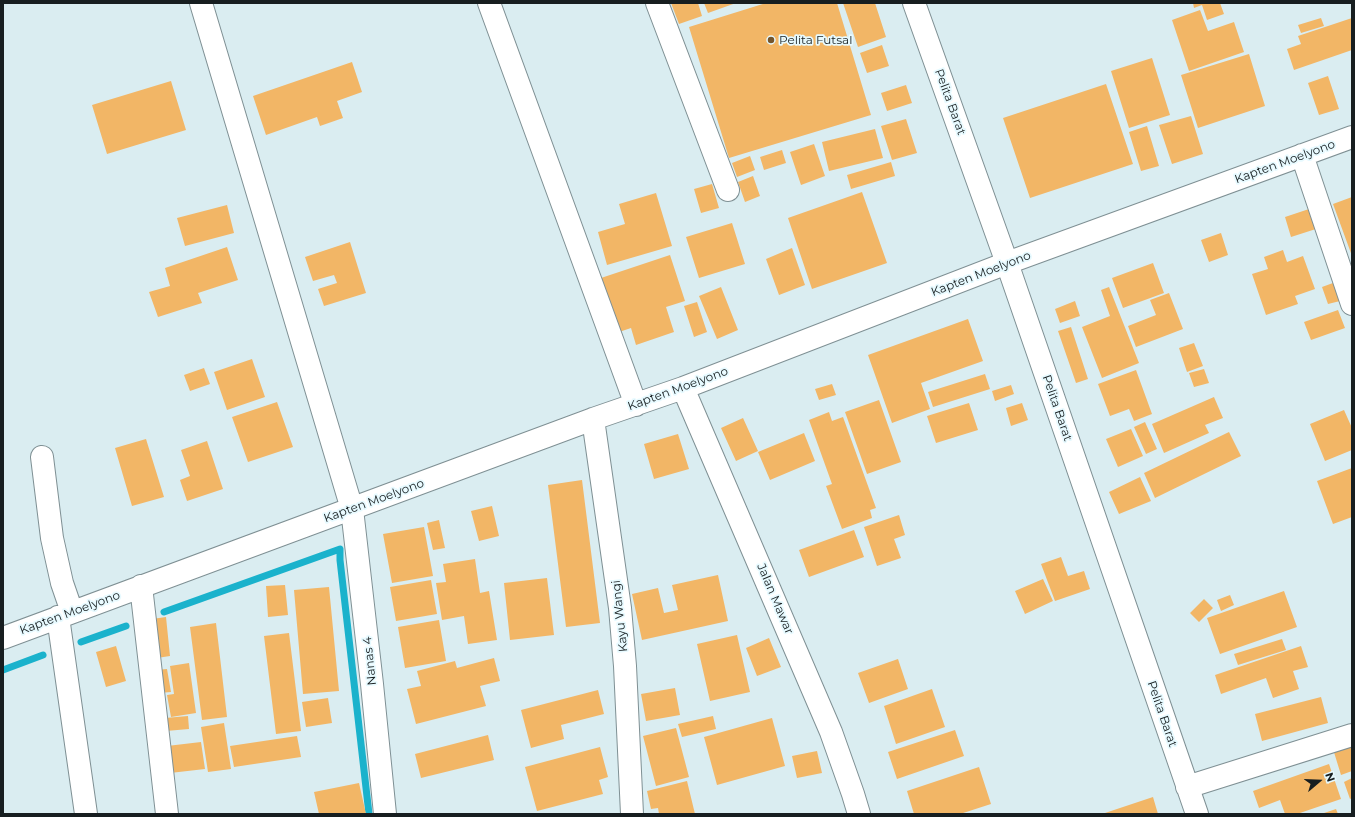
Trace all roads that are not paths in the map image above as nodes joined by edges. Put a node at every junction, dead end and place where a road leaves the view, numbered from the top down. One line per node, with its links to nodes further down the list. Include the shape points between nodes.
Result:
1 (201, 3): 14 (street, Nanas 4)
2 (489, 3): 11 (street)
3 (657, 3): 7 (street)
4 (914, 3): 8 (street, Pelita Barat)
5 (1352, 137): 6 (street, Kapten Moelyono)
6 (1302, 155): 8 (street, Kapten Moelyono); 9 (street)
7 (728, 190)
8 (1007, 263): 10 (street, Kapten Moelyono); 19 (street, Pelita Barat)
9 (1352, 304)
10 (683, 388): 11 (street, Kapten Moelyono); 24 (street, Jalan Mawar, via 832,732)
11 (636, 405): 12 (street, Kapten Moelyono)
12 (593, 419): 14 (street, Kapten Moelyono); 23 (street, Kayu Wangi, via 620,608)
13 (42, 457): 16 (street)
14 (352, 509): 15 (street, Kapten Moelyono); 22 (street, Nanas 4)
15 (142, 586): 16 (street, Kapten Moelyono); 21 (street)
16 (65, 615): 17 (street, Kapten Moelyono); 20 (street)
17 (3, 638)
18 (1352, 735): 19 (street)
19 (1187, 787): 25 (street, Pelita Barat)
20 (86, 814)
21 (167, 814)
22 (384, 814)
23 (632, 814)
24 (858, 814)
25 (1197, 814)

